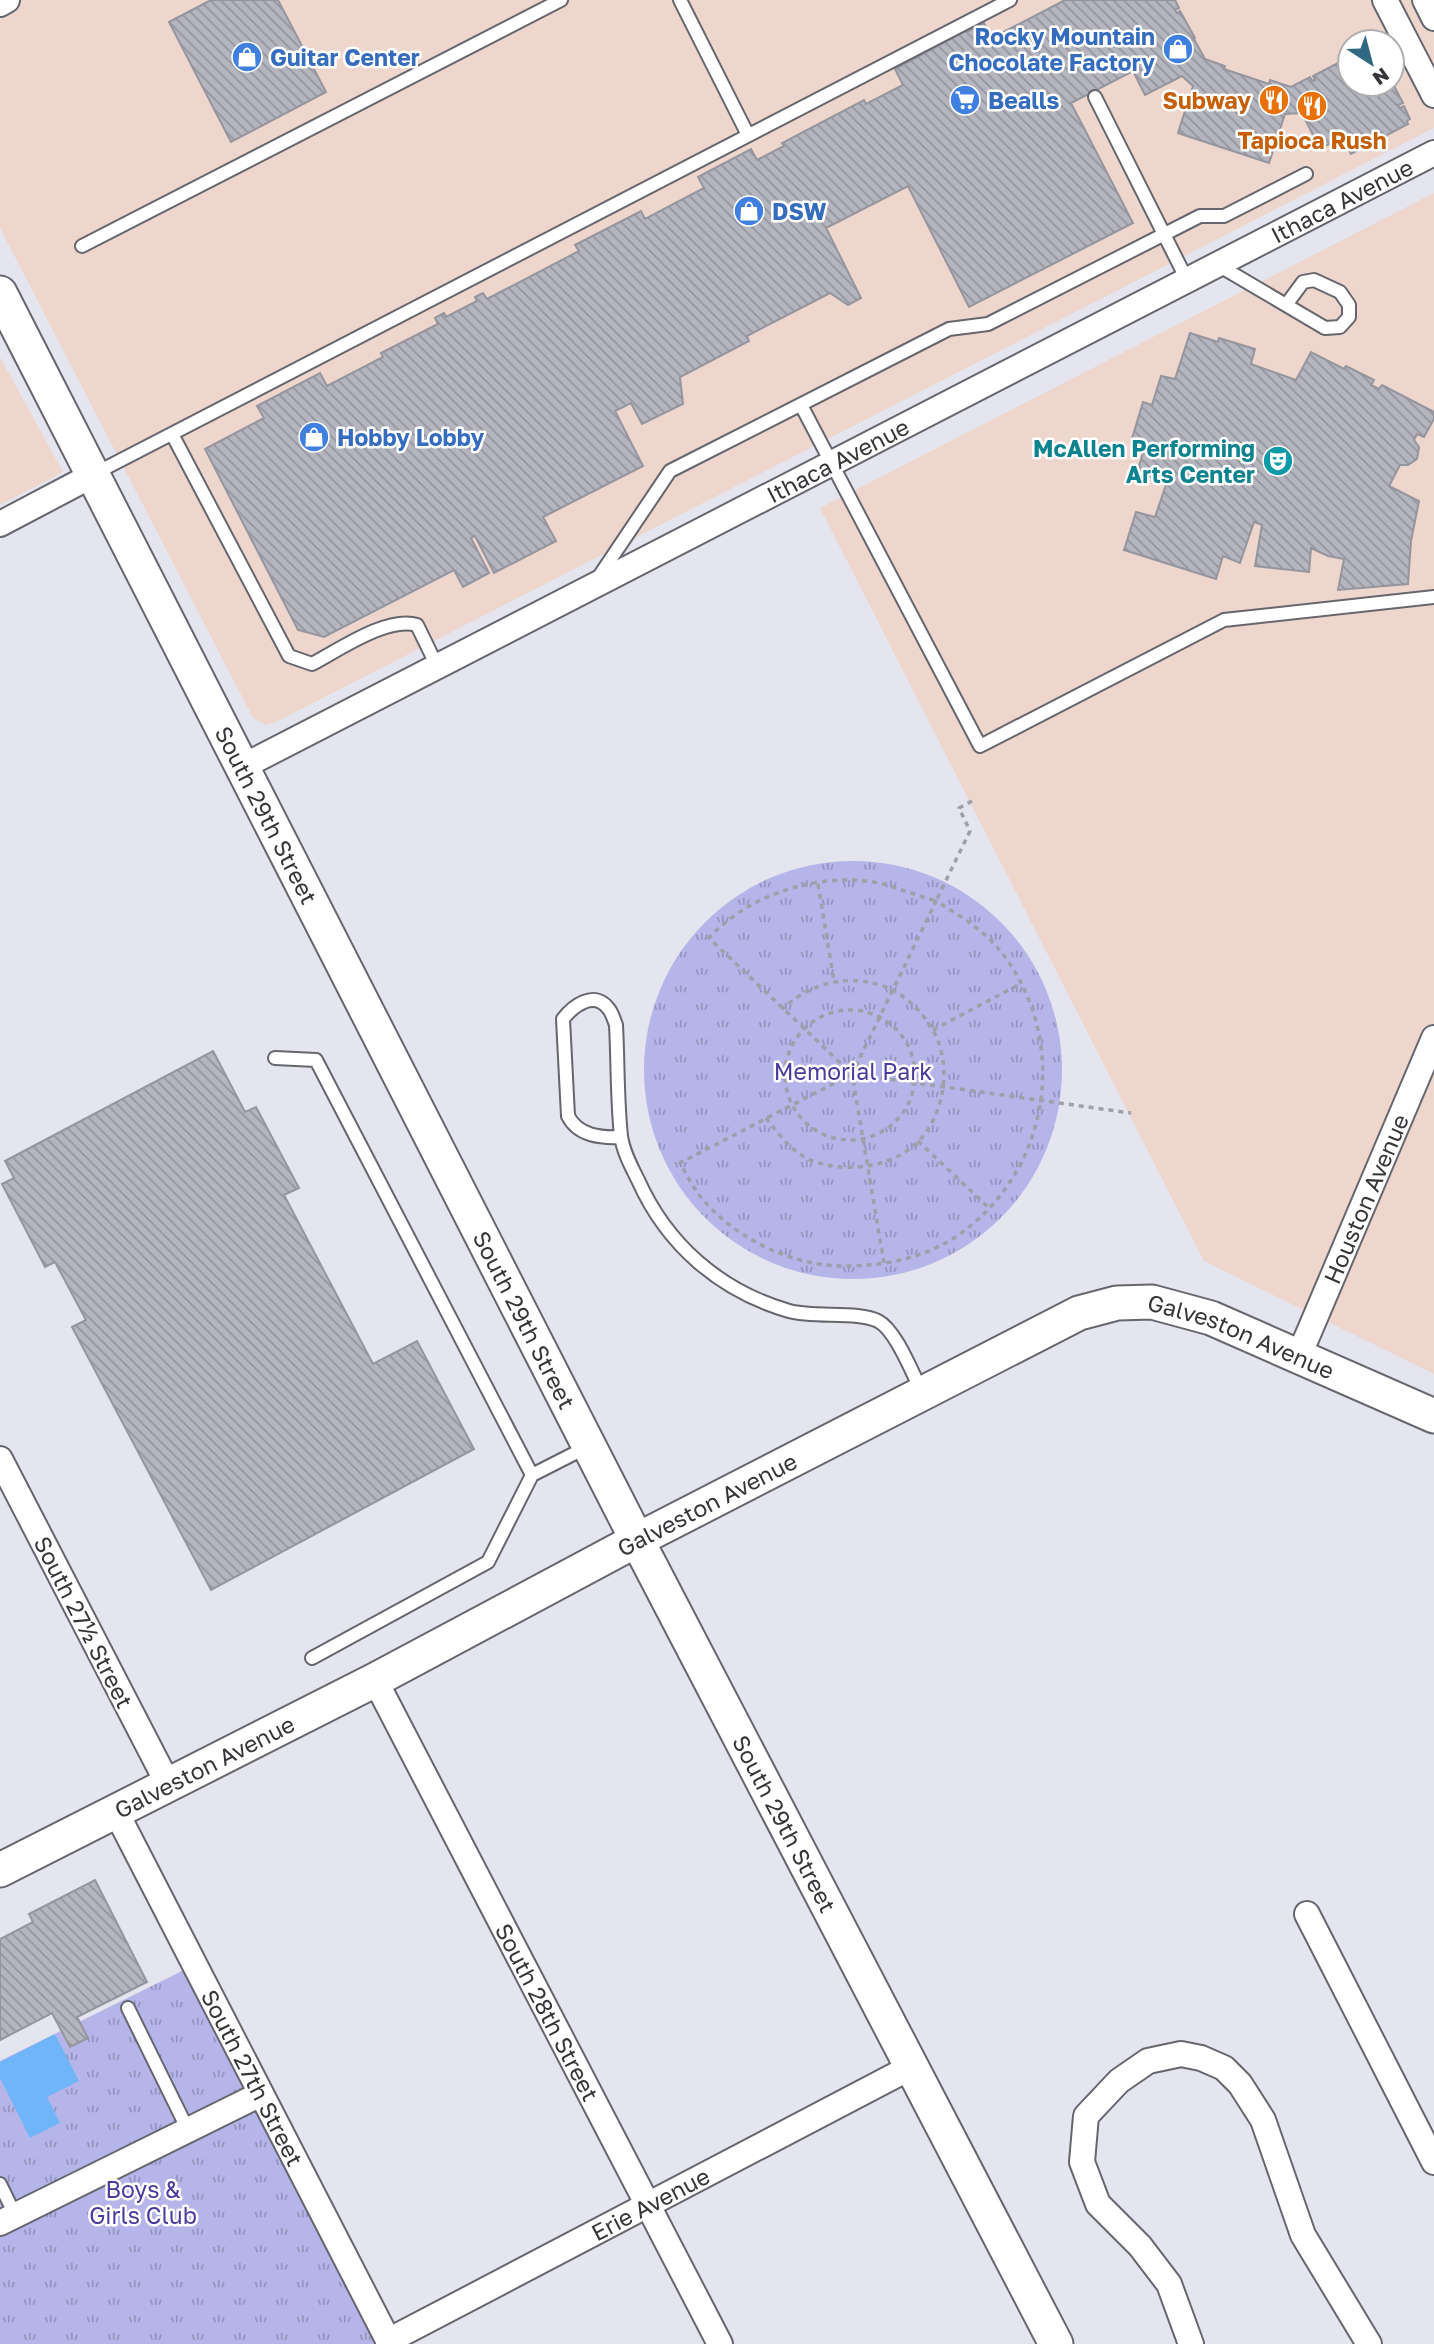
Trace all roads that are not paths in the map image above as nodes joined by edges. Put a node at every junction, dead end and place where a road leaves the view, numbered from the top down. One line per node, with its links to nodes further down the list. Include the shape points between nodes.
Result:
1 (7, 0): 7 (street)
2 (561, 0): 15 (lane)
3 (680, 0): 11 (lane)
4 (1010, 0): 11 (lane)
5 (1385, 0): 9 (street)
6 (1424, 0): 8 (street)
7 (0, 4)
8 (1434, 18)
9 (1434, 95)
10 (1095, 97): 14 (lane)
11 (748, 135): 21 (lane)
12 (1434, 153): 16 (street, Ithaca Avenue)
13 (1306, 174): 14 (lane, via 1224,216 1200,216)
14 (1164, 234): 17 (lane); 20 (lane, via 988,324 949,329)
15 (82, 246)
16 (1218, 264): 17 (street, Ithaca Avenue); 19 (lane)
17 (1187, 281): 22 (street, Ithaca Avenue)
18 (0, 293): 23 (street, South 29th Street)
19 (1286, 305): 19 (lane, via 1325,328 1340,327 1349,317 1349,305 1340,292 1314,280 1303,282)
20 (801, 405): 22 (lane); 25 (lane, via 670,471)
21 (172, 434): 23 (lane); 27 (lane, via 289,656 312,664 389,624 405,621 417,625)
22 (831, 463): 25 (street, Ithaca Avenue); 26 (lane, via 980,746 1224,620)
23 (93, 475): 24 (street); 28 (street, South 29th Street)
24 (2, 519)
25 (592, 587): 27 (street, Ithaca Avenue)
26 (1434, 597)
27 (437, 666): 28 (street, Ithaca Avenue)
28 (242, 767): 35 (street, South 29th Street)
29 (1434, 1038): 32 (street, Houston Avenue)
30 (275, 1058): 37 (lane, via 316,1060)
31 (621, 1137): 31 (lane, via 616,1025 608,1008 599,1001 586,1000 572,1007 563,1019 568,1116 573,1126 587,1133); 33 (lane, via 644,1196 699,1265 738,1290 787,1310 879,1321 892,1335)
32 (1298, 1358): 33 (street, Galveston Avenue, via 1211,1318 1152,1303 1117,1303 1079,1313); 34 (street, Galveston Avenue)
33 (923, 1393): 38 (street, Galveston Avenue)
34 (1434, 1416)
35 (590, 1446): 37 (lane); 38 (street, South 29th Street)
36 (0, 1459): 41 (street, South 27½ Street)
37 (532, 1475): 39 (lane, via 488,1562)
38 (637, 1540): 40 (street, Galveston Avenue); 46 (street, South 29th Street)
39 (312, 1658)
40 (375, 1680): 41 (street, Galveston Avenue); 51 (street, South 28th Street)
41 (168, 1784): 42 (street, Galveston Avenue)
42 (115, 1810): 43 (street, Galveston Avenue); 47 (street, South 27th Street)
43 (0, 1870)
44 (1307, 1914): 49 (street)
45 (128, 2008): 48 (lane)
46 (913, 2066): 51 (street, Erie Avenue); 55 (street, South 29th Street)
47 (261, 2094): 48 (street); 53 (street, South 27th Street)
48 (188, 2130): 52 (street)
49 (1434, 2162)
50 (0, 2184): 52 (lane)
51 (650, 2204): 53 (street, Erie Avenue); 54 (street, South 28th Street)
52 (8, 2219)
53 (389, 2343)
54 (720, 2344)
55 (1056, 2344)
56 (1191, 2344): 57 (street, via 1169,2284 1140,2246 1098,2204 1082,2162 1086,2116 1119,2081 1147,2061 1181,2054 1224,2068 1240,2084 1263,2120 1303,2235)
57 (1369, 2344)

